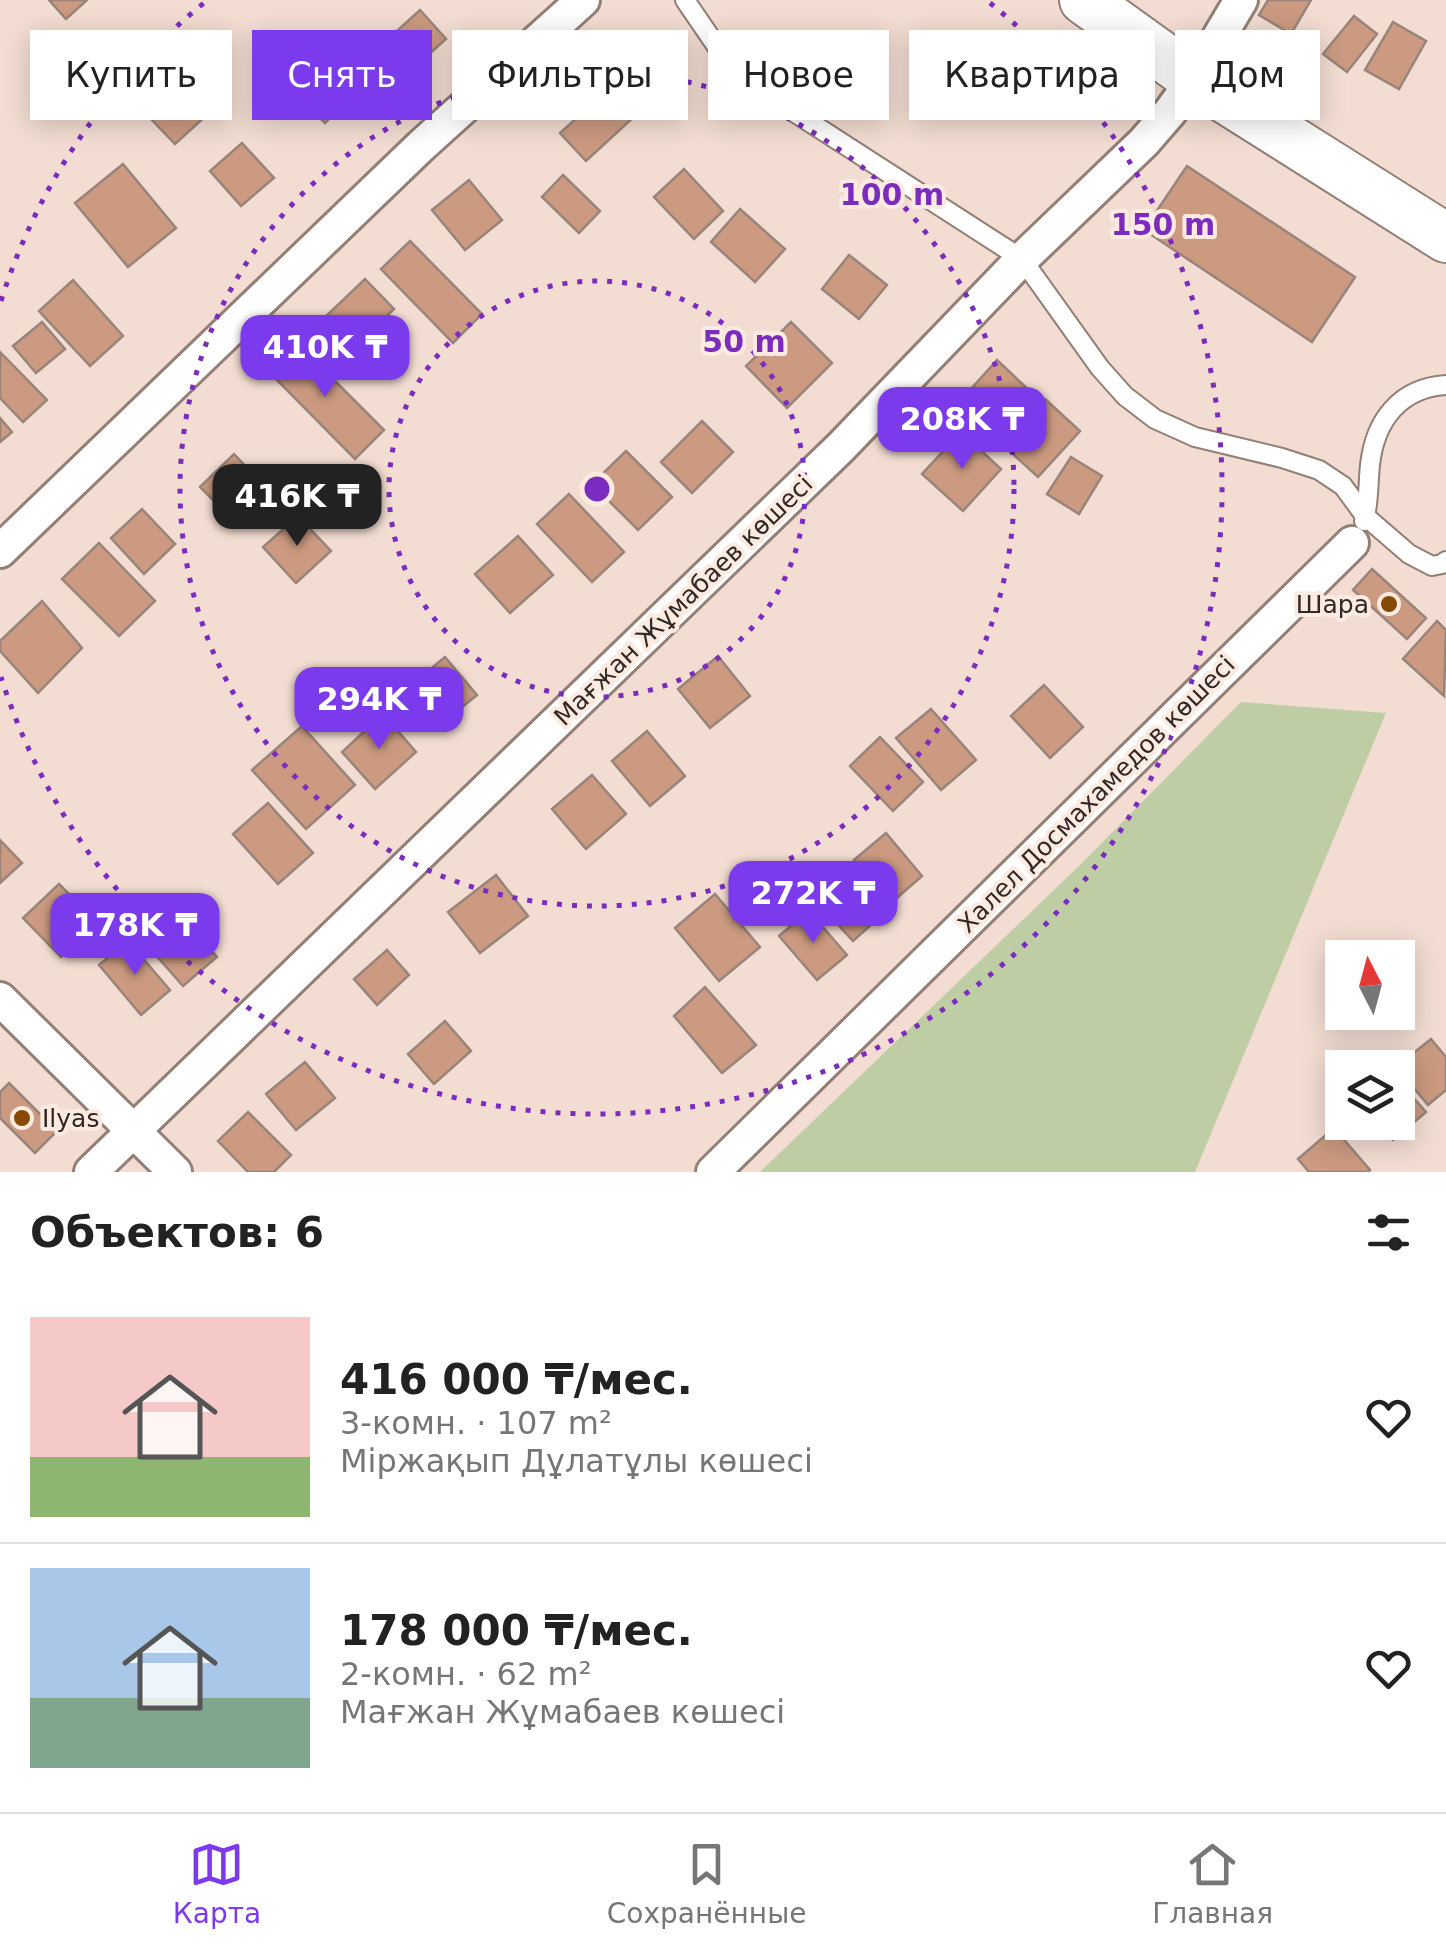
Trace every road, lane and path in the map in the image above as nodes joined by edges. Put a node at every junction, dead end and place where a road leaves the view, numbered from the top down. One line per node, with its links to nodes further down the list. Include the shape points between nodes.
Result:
1 (582, 0): 13 (street)
2 (685, 0): 10 (lane, via 752,85)
3 (1084, 0): 6 (main road)
4 (1242, 0): 5 (street, Мағжан Жұмабаев көшесі)
5 (1224, 30)
6 (1175, 65)
7 (1175, 105): 10 (street, Мағжан Жұмабаев көшесі)
8 (1259, 120): 9 (main road)
9 (1446, 238)
10 (1022, 258): 12 (lane, via 1124,396 1155,420 1195,436 1319,470 1343,486); 16 (street, Мағжан Жұмабаев көшесі, via 841,447)
11 (1446, 384): 12 (lane, via 1419,389 1388,413 1373,445)
12 (1358, 530): 14 (lane, via 1380,530 1432,566); 19 (street, Халел Досмахамедов көшесі)
13 (0, 551)
14 (1446, 561)
15 (0, 999): 16 (street)
16 (134, 1130): 17 (street, Мағжан Жұмабаев көшесі); 18 (street)
17 (91, 1172)
18 (175, 1172)
19 (713, 1172)

